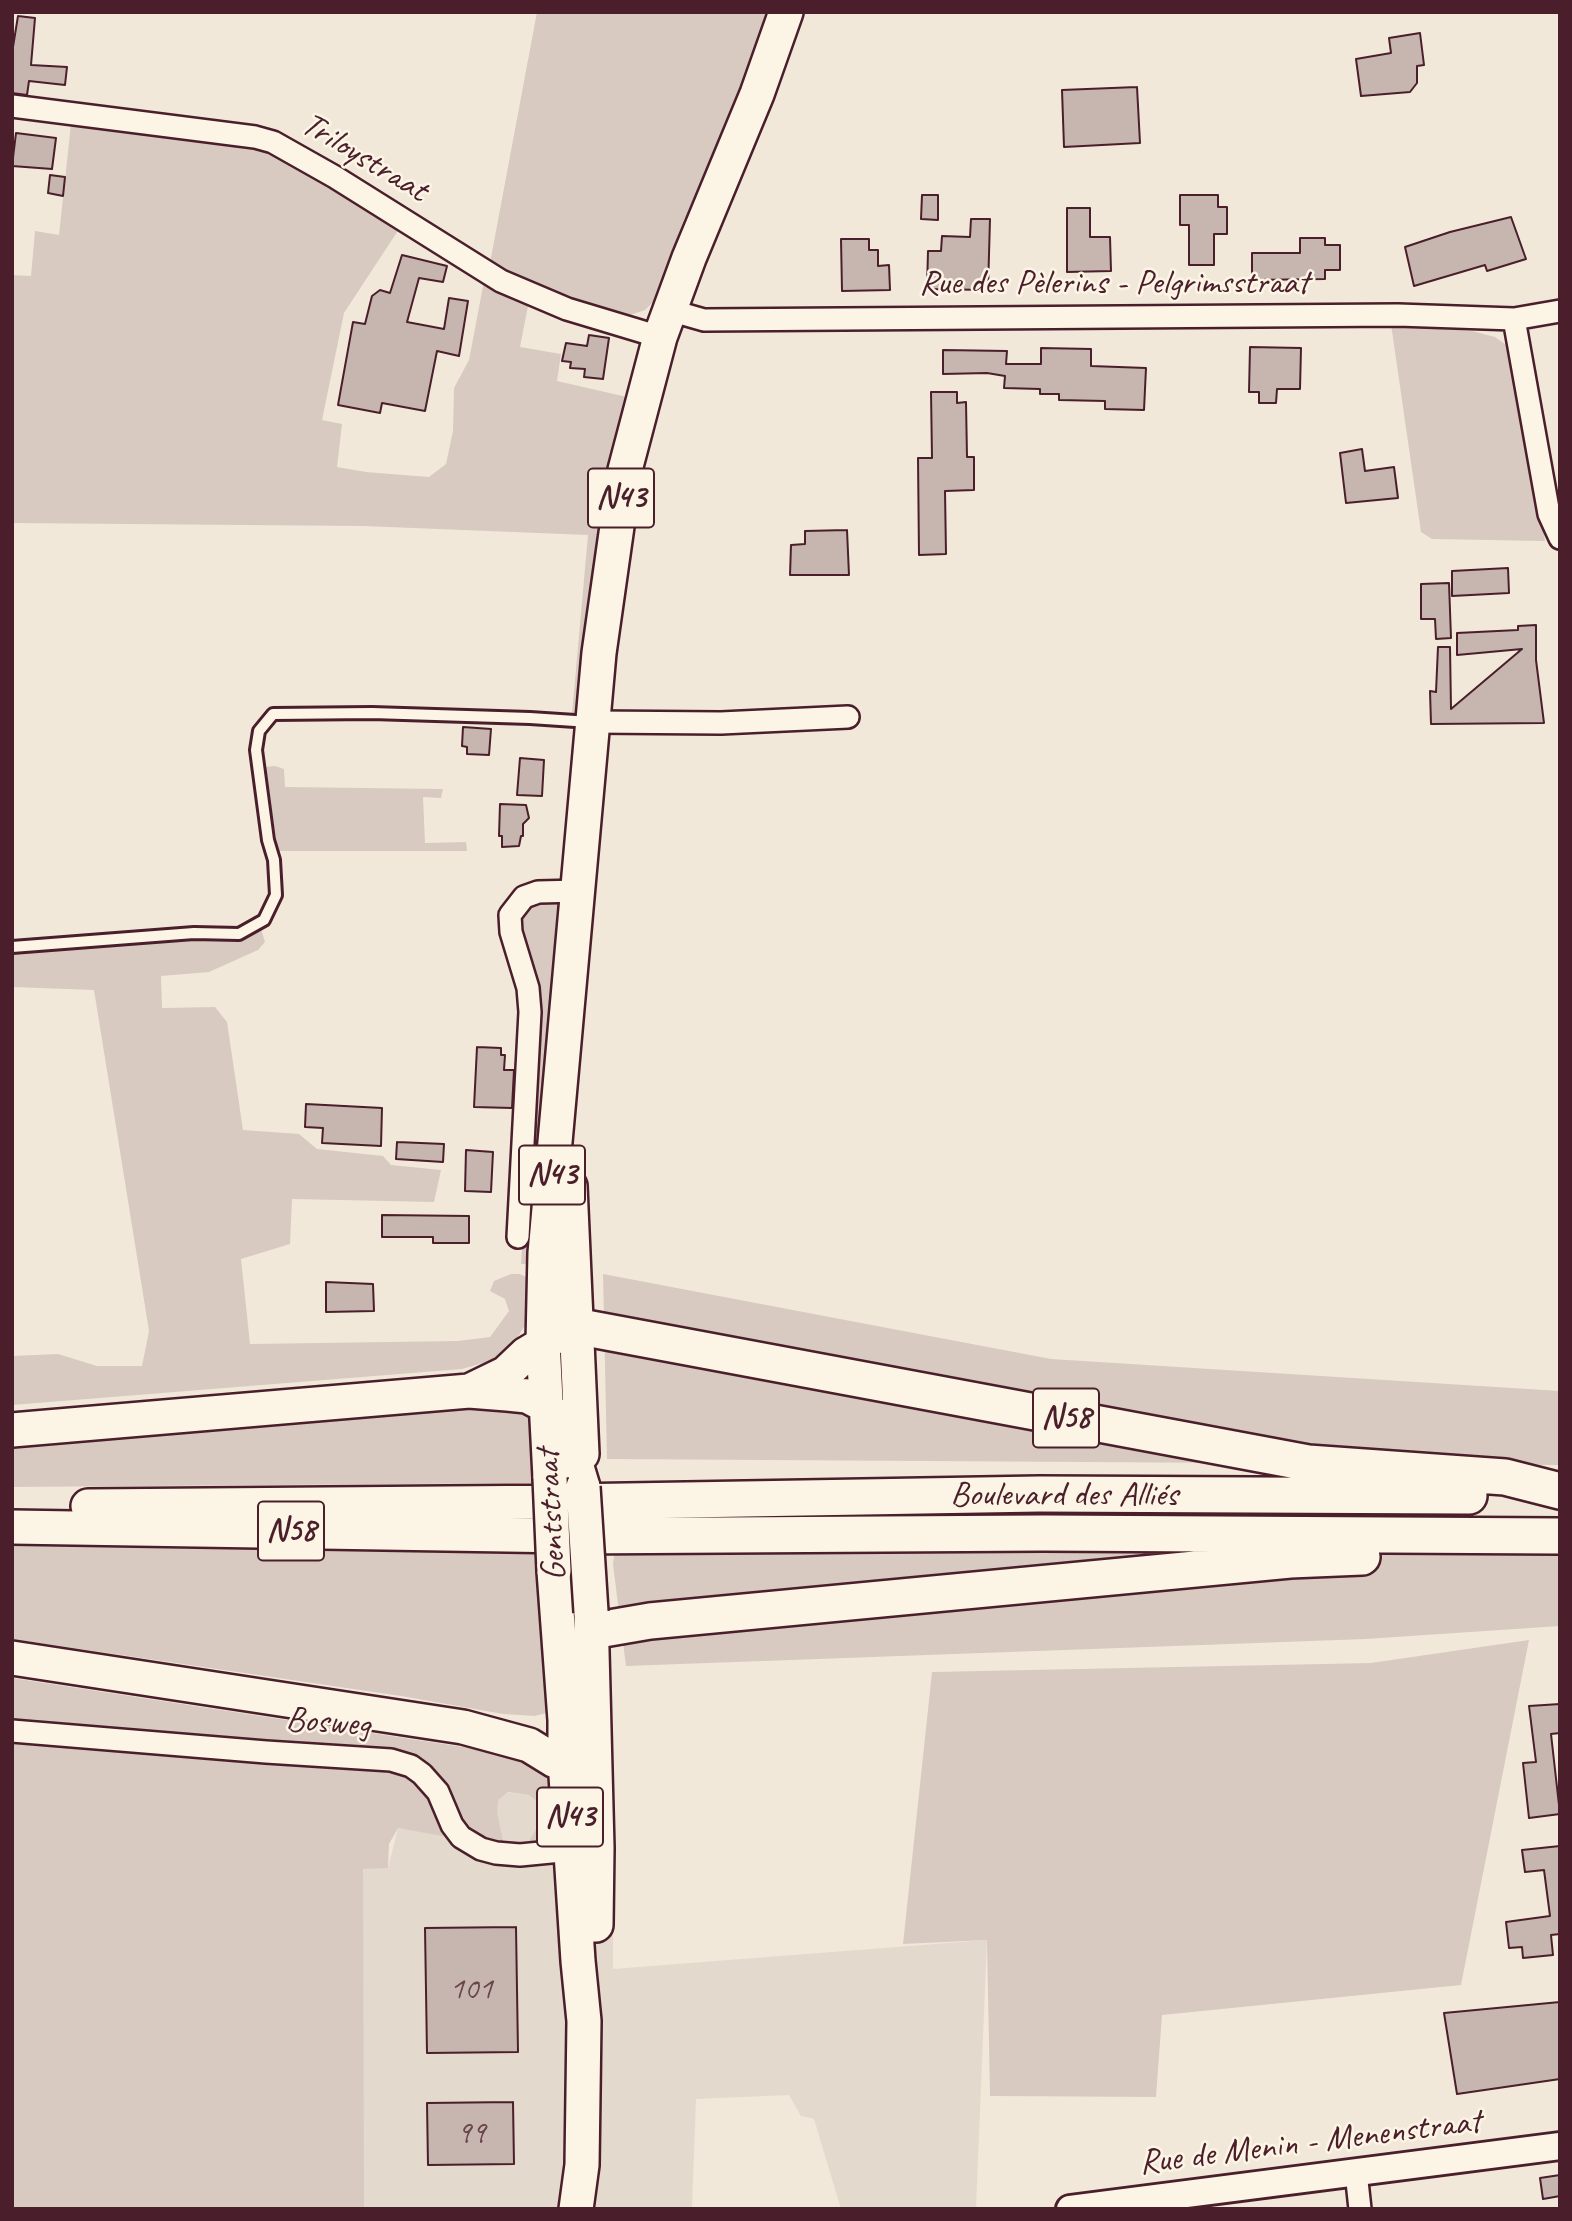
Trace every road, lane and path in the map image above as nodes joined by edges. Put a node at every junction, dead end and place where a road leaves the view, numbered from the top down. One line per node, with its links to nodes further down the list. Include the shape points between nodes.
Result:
1 (786, 12): 5 (main road, N43)
2 (12, 106): 5 (street, Triloystraat, via 274,142 501,281 567,309)
3 (1560, 311): 4 (street, Rue des Pèlerins - Pelgrimsstraat)
4 (1514, 319): 5 (street, Rue des Pèlerins - Pelgrimsstraat, via 1386,315); 6 (street, via 1549,514)
5 (665, 323): 8 (main road, N43, via 625,470)
6 (1560, 538)
7 (848, 717): 8 (street, via 721,723)
8 (593, 722): 9 (main road, N43); 10 (lane, via 273,714 259,731 256,750 276,895 264,920 239,934 194,933)
9 (579, 891): 11 (main road, N43); 12 (street, via 538,892 524,897 510,915 530,1012)
10 (12, 947)
11 (569, 1009): 13 (main road, N43); 14 (main road, Gentstraat / N43, via 545,1253)
12 (518, 1237)
13 (575, 1326): 14 (main road); 16 (main road, N43); 18 (highway, N58, via 1308,1463 1505,1477)
14 (542, 1342): 15 (main road, via 506,1373); 16 (main road, Gentstraat / N43)
15 (469, 1391): 16 (main road, via 527,1396); 17 (main road)
16 (560, 1422): 20 (main road, N43); 23 (main road, Gentstraat / N43, bridge, via 554,1571)
17 (12, 1430)
18 (1560, 1494): 20 (highway, Boulevard des Alliés / N58, via 1040,1494)
19 (12, 1507): 20 (main road, N58)
20 (573, 1508): 21 (main road, N58); 22 (highway, Boulevard des Alliés / N58, via 1057,1533); 23 (main road, N43, bridge)
21 (12, 1527)
22 (1553, 1536): 23 (highway, N58, via 1434,1553 1290,1560 650,1621)
23 (579, 1616): 25 (main road, N43); 26 (main road, Gentstraat / N43)
24 (12, 1658): 27 (main road)
25 (592, 1685): 26 (main road); 30 (main road, N43)
26 (565, 1720): 27 (main road, via 538,1728); 29 (main road, Gentstraat / N43)
27 (463, 1727): 29 (main road, via 529,1745 555,1761)
28 (12, 1731): 30 (street, Bosweg, via 391,1760 422,1774 438,1792 452,1825 471,1844 520,1855)
29 (565, 1760): 30 (main road, Gentstraat / N43)
30 (585, 1849): 32 (main road, N43, via 594,1975 584,2021)
31 (1560, 2146): 33 (street, Rue de Menin - Menenstraat)
32 (582, 2165): 34 (main road, N43); 35 (main road, N43)
33 (1356, 2172): 36 (street, Rue de Menin - Menenstraat); 37 (street)
34 (576, 2209)
35 (590, 2209)
36 (1070, 2209)
37 (1360, 2209)

